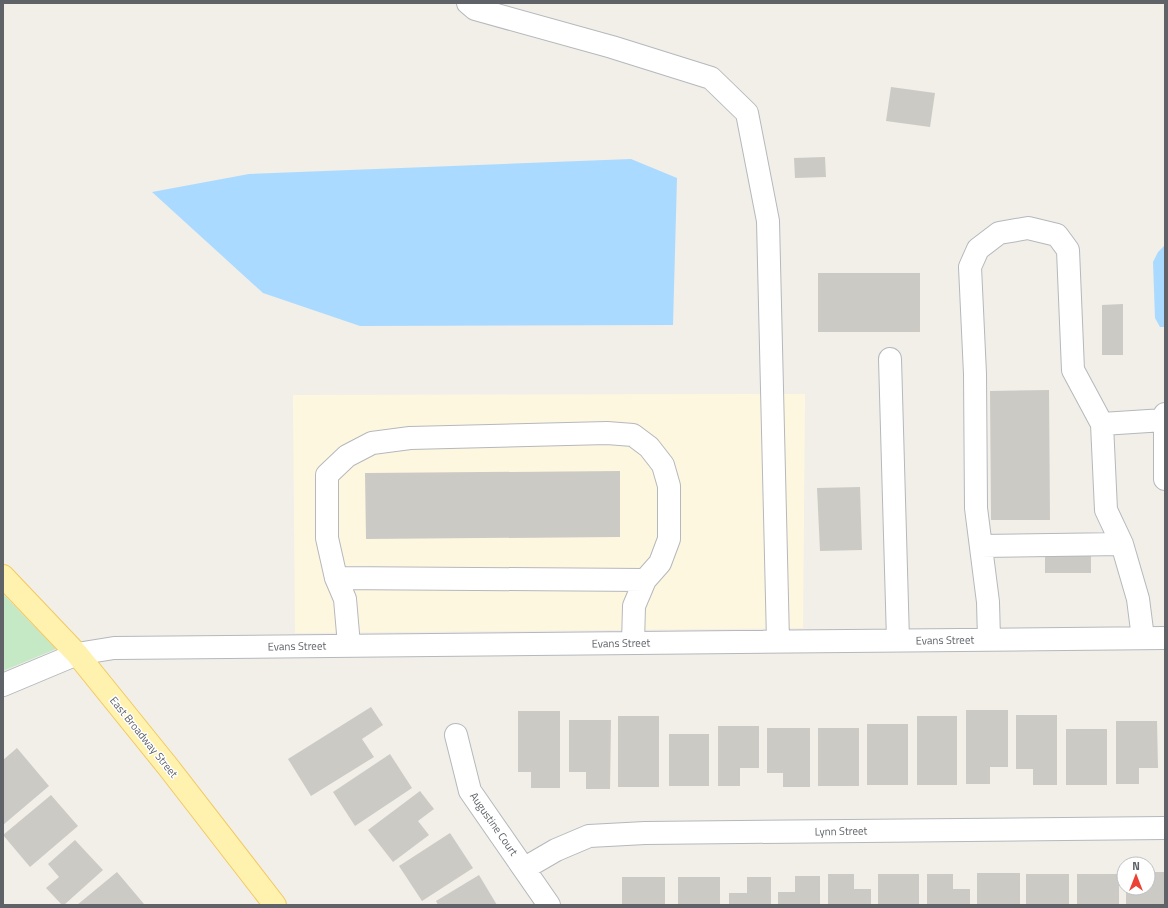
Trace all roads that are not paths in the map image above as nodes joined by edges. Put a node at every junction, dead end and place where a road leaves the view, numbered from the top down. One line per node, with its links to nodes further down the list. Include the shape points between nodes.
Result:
1 (468, 3): 15 (street, via 475,9 711,78 747,113 768,221)
2 (890, 359): 14 (street)
3 (1165, 417): 4 (street); 5 (street)
4 (1102, 424): 6 (street, via 1106,510); 7 (street, via 1073,370 1068,250 1057,235 1028,228 999,233 978,248 970,267 975,374 976,508)
5 (1165, 479)
6 (1122, 544): 7 (street); 11 (street, via 1138,599)
7 (980, 546): 13 (street, via 988,602)
8 (3, 576): 18 (main road, East Broadway Street)
9 (336, 578): 10 (street); 10 (street, via 327,538 327,475 347,456 372,443 410,438 608,433 633,435 649,447 663,465 669,486 669,539 660,563); 17 (street, via 345,599)
10 (646, 580): 16 (street, via 634,606)
11 (1143, 638): 12 (street, Evans Street); 13 (street, Evans Street)
12 (1165, 638)
13 (988, 639): 14 (street, Evans Street)
14 (898, 640): 15 (street, Evans Street)
15 (778, 641): 16 (street, Evans Street)
16 (633, 643): 17 (street, Evans Street)
17 (349, 645): 18 (street, Evans Street, via 114,648)
18 (77, 654): 19 (street, Evans Street); 23 (main road, East Broadway Street)
19 (3, 685)
20 (456, 735): 22 (street, Augustine Court, via 470,791)
21 (1165, 828): 22 (street, Lynn Street, via 646,833 589,836 556,850)
22 (524, 868): 24 (street, Augustine Court)
23 (275, 905)
24 (549, 905)

